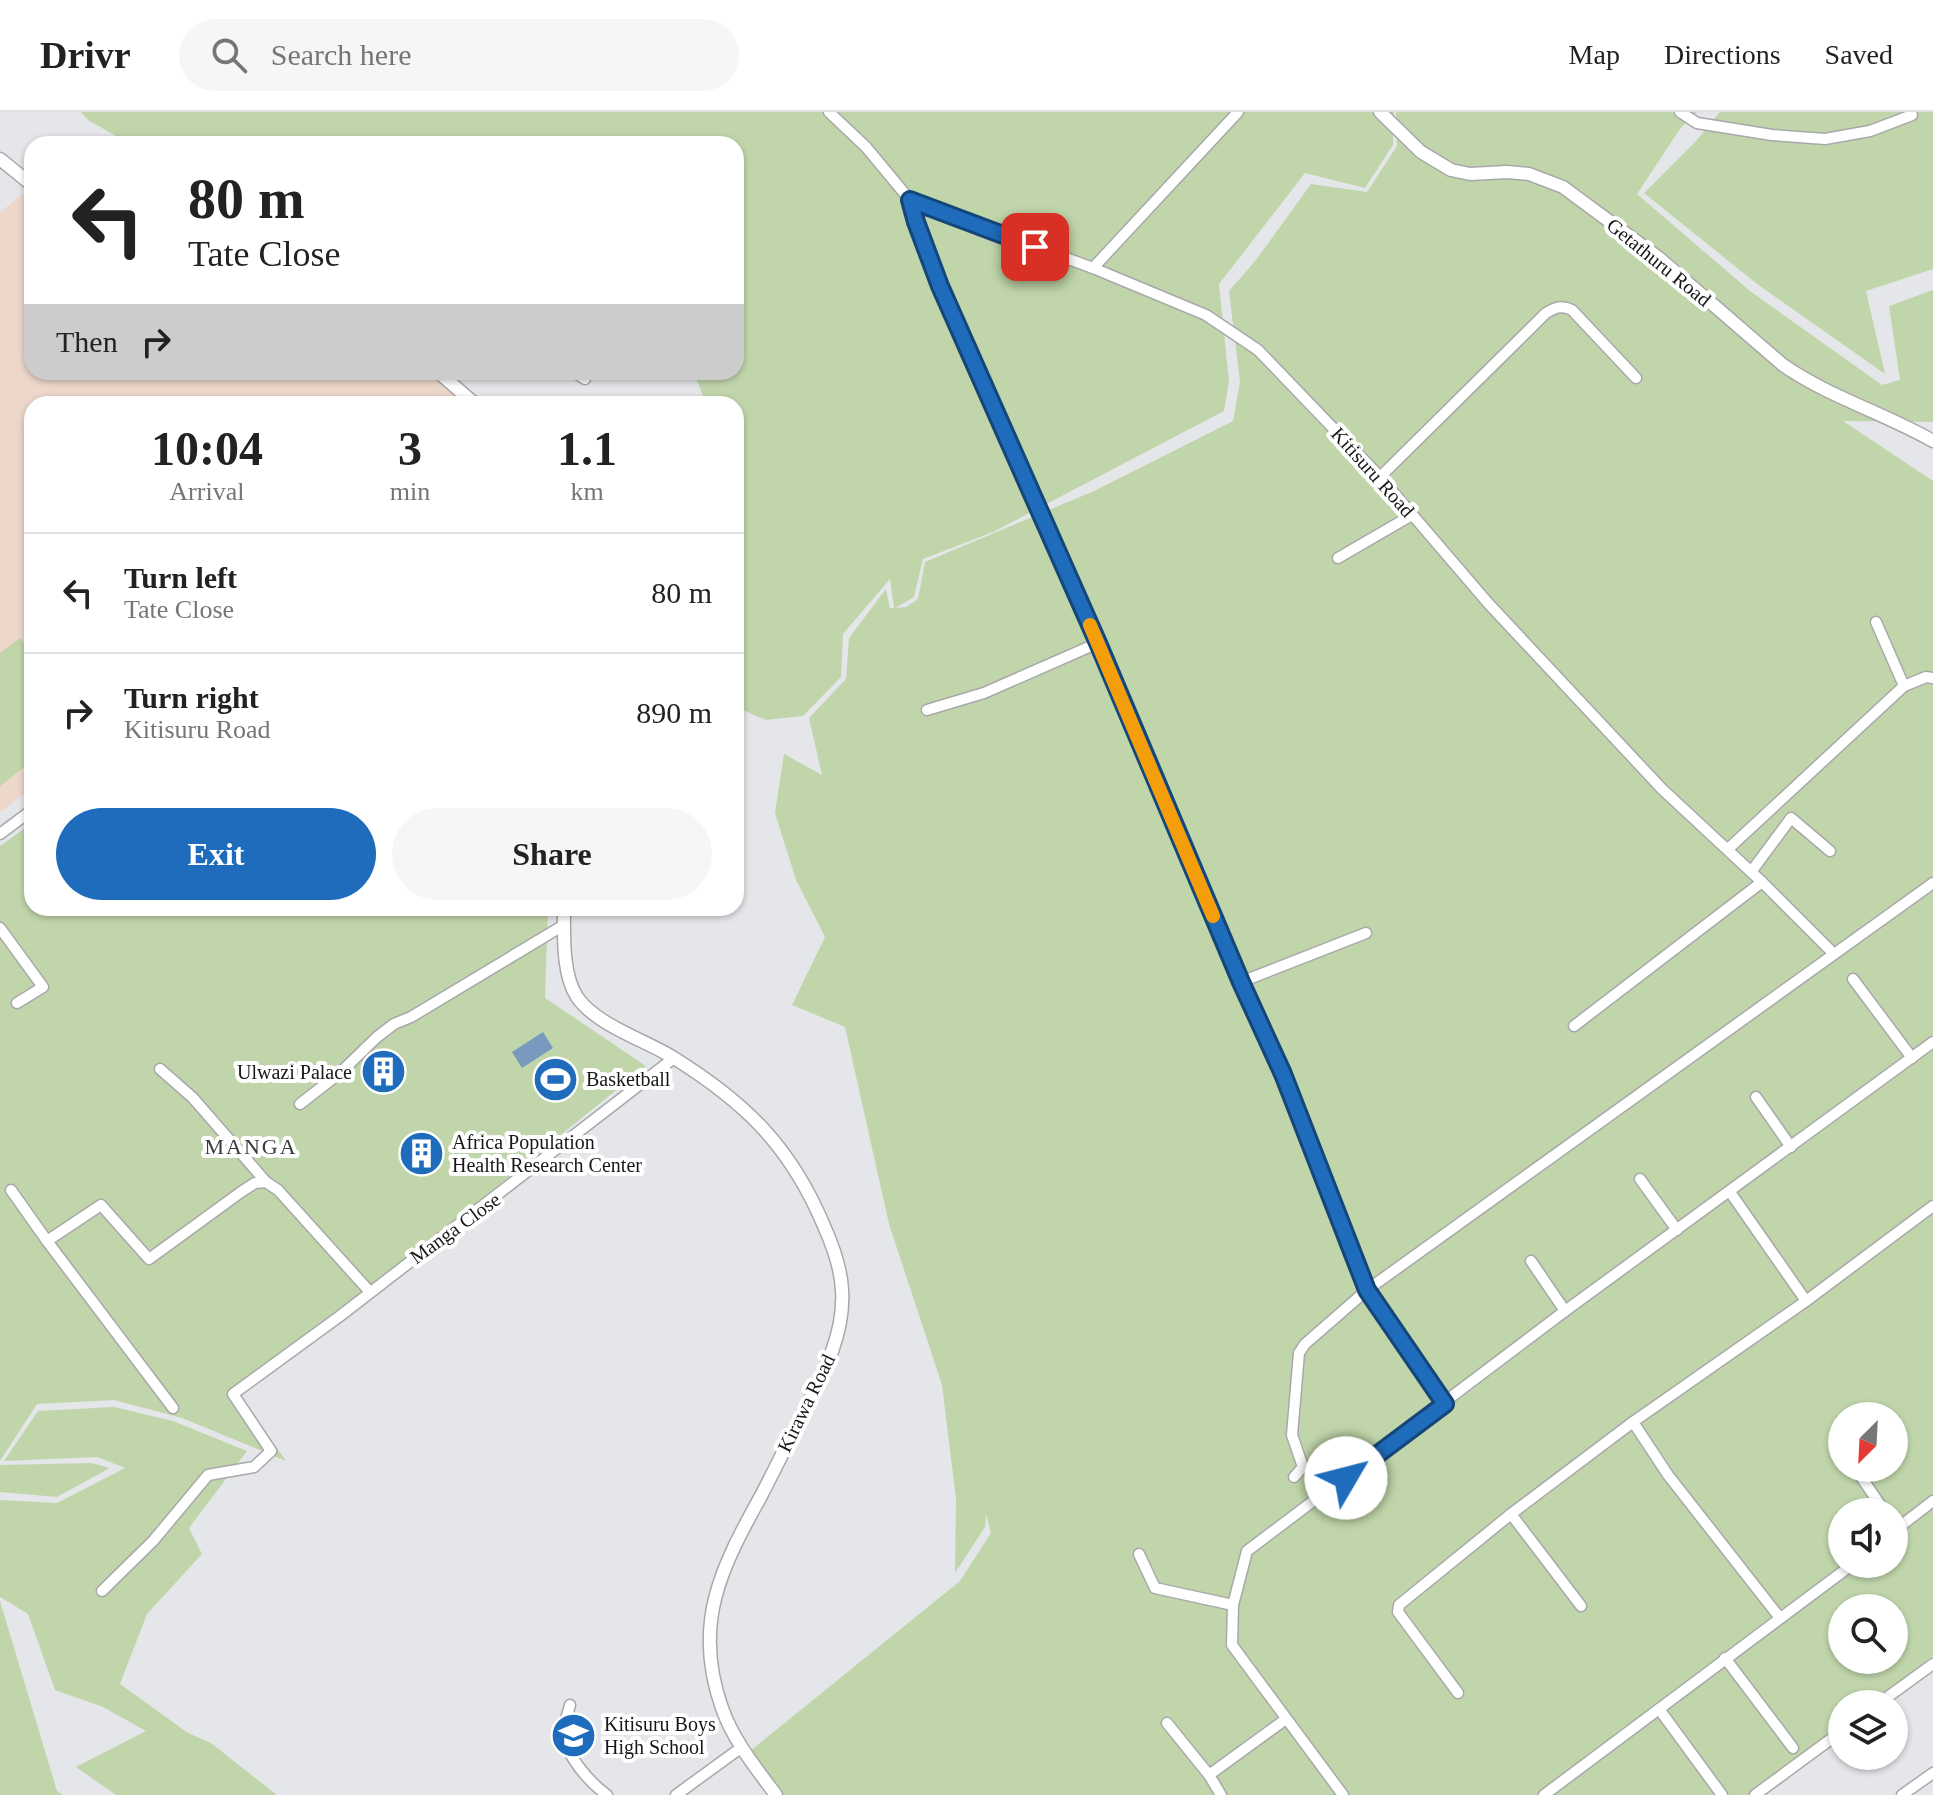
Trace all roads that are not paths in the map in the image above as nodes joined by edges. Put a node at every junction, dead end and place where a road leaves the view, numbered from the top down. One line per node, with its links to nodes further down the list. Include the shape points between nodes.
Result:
1 (829, 112): 8 (street, Kitisuru Road)
2 (1238, 112): 9 (street)
3 (1380, 112): 13 (main road, Getathuru Road, via 1421,152 1451,170 1529,174 1563,187 1659,258 1800,377)
4 (1680, 112): 5 (street, via 1697,123 1825,139 1870,131)
5 (1912, 115)
6 (0, 159): 7 (main road)
7 (24, 178)
8 (910, 200): 9 (street, Kitisuru Road); 18 (street, via 940,286)
9 (1093, 268): 14 (street, Kitisuru Road, via 1206,315 1258,350)
10 (1636, 378): 14 (street, via 1572,310 1556,307)
11 (447, 380): 12 (main road)
12 (466, 396)
13 (1933, 441)
14 (1380, 477): 15 (street, Kitisuru Road)
15 (1412, 515): 16 (street); 24 (street, Kitisuru Road, via 1662,789)
16 (1338, 558)
17 (1876, 622): 20 (street)
18 (1098, 643): 21 (street, via 984,693); 35 (street)
19 (1933, 678): 20 (street)
20 (1904, 686): 24 (street)
21 (927, 710)
22 (24, 816): 23 (street)
23 (0, 834)
24 (1728, 849): 26 (street, Kitisuru Road)
25 (1830, 851): 26 (street, via 1791,818)
26 (1751, 872): 27 (street, Kitisuru Road)
27 (1762, 882): 33 (street, Kitisuru Road); 37 (street)
28 (1933, 883): 33 (street)
29 (564, 916): 30 (main road, Kirawa Road)
30 (564, 925): 39 (main road, Kirawa Road, via 569,977 584,1005); 43 (street, via 394,1024)
31 (0, 928): 36 (street, via 43,987)
32 (1366, 933): 35 (street)
33 (1834, 954): 53 (street)
34 (1853, 979): 40 (street)
35 (1241, 982): 53 (street, via 1283,1074)
36 (17, 1003)
37 (1574, 1026)
38 (1933, 1042): 40 (street)
39 (674, 1058): 54 (street, Manga Close); 79 (main road, Kirawa Road, via 749,1114 787,1154 827,1233 842,1290 841,1316 823,1378 746,1520 713,1598 713,1679)
40 (1912, 1058): 44 (street)
41 (160, 1069): 46 (street, via 193,1098)
42 (1756, 1097): 44 (street)
43 (300, 1104)
44 (1791, 1147): 48 (street)
45 (1640, 1179): 50 (street)
46 (266, 1182): 51 (street, via 248,1187 149,1259 101,1205); 54 (street)
47 (11, 1190): 51 (street)
48 (1730, 1192): 50 (street); 55 (street)
49 (1931, 1210): 55 (street)
50 (1677, 1230): 56 (street)
51 (47, 1241): 58 (street)
52 (1531, 1261): 56 (street)
53 (1367, 1290): 57 (street); 60 (street, via 1299,1353 1292,1435 1303,1467)
54 (370, 1292): 66 (street, Manga Close, via 233,1394 271,1451 254,1467 208,1475)
55 (1806, 1301): 59 (street)
56 (1565, 1311): 57 (street)
57 (1445, 1404): 67 (street, via 1247,1551)
58 (173, 1408)
59 (1633, 1422): 62 (street); 69 (street)
60 (1294, 1477)
61 (1933, 1501): 63 (street)
62 (1511, 1514): 68 (street); 73 (street, via 1397,1608)
63 (1908, 1519)
64 (1139, 1554): 67 (street, via 1153,1586)
65 (1834, 1578): 69 (street)
66 (102, 1591)
67 (1233, 1605): 76 (street, via 1232,1645)
68 (1581, 1606)
69 (1780, 1618): 70 (street)
70 (1725, 1658): 75 (street); 80 (street)
71 (1933, 1664): 72 (street)
72 (1897, 1690)
73 (1458, 1693)
74 (570, 1705): 83 (street, via 563,1733 589,1782)
75 (1659, 1709): 88 (street); 89 (street)
76 (1286, 1719): 82 (street); 87 (street)
77 (1167, 1723): 82 (street)
78 (1828, 1741): 90 (street)
79 (742, 1747): 84 (street); 85 (main road, Kirawa Road)
80 (1793, 1748)
81 (1933, 1773): 91 (street)
82 (1209, 1775): 86 (street)
83 (607, 1795)
84 (676, 1795)
85 (776, 1795)
86 (1221, 1795)
87 (1343, 1795)
88 (1544, 1795)
89 (1722, 1795)
90 (1755, 1795)
91 (1902, 1795)

